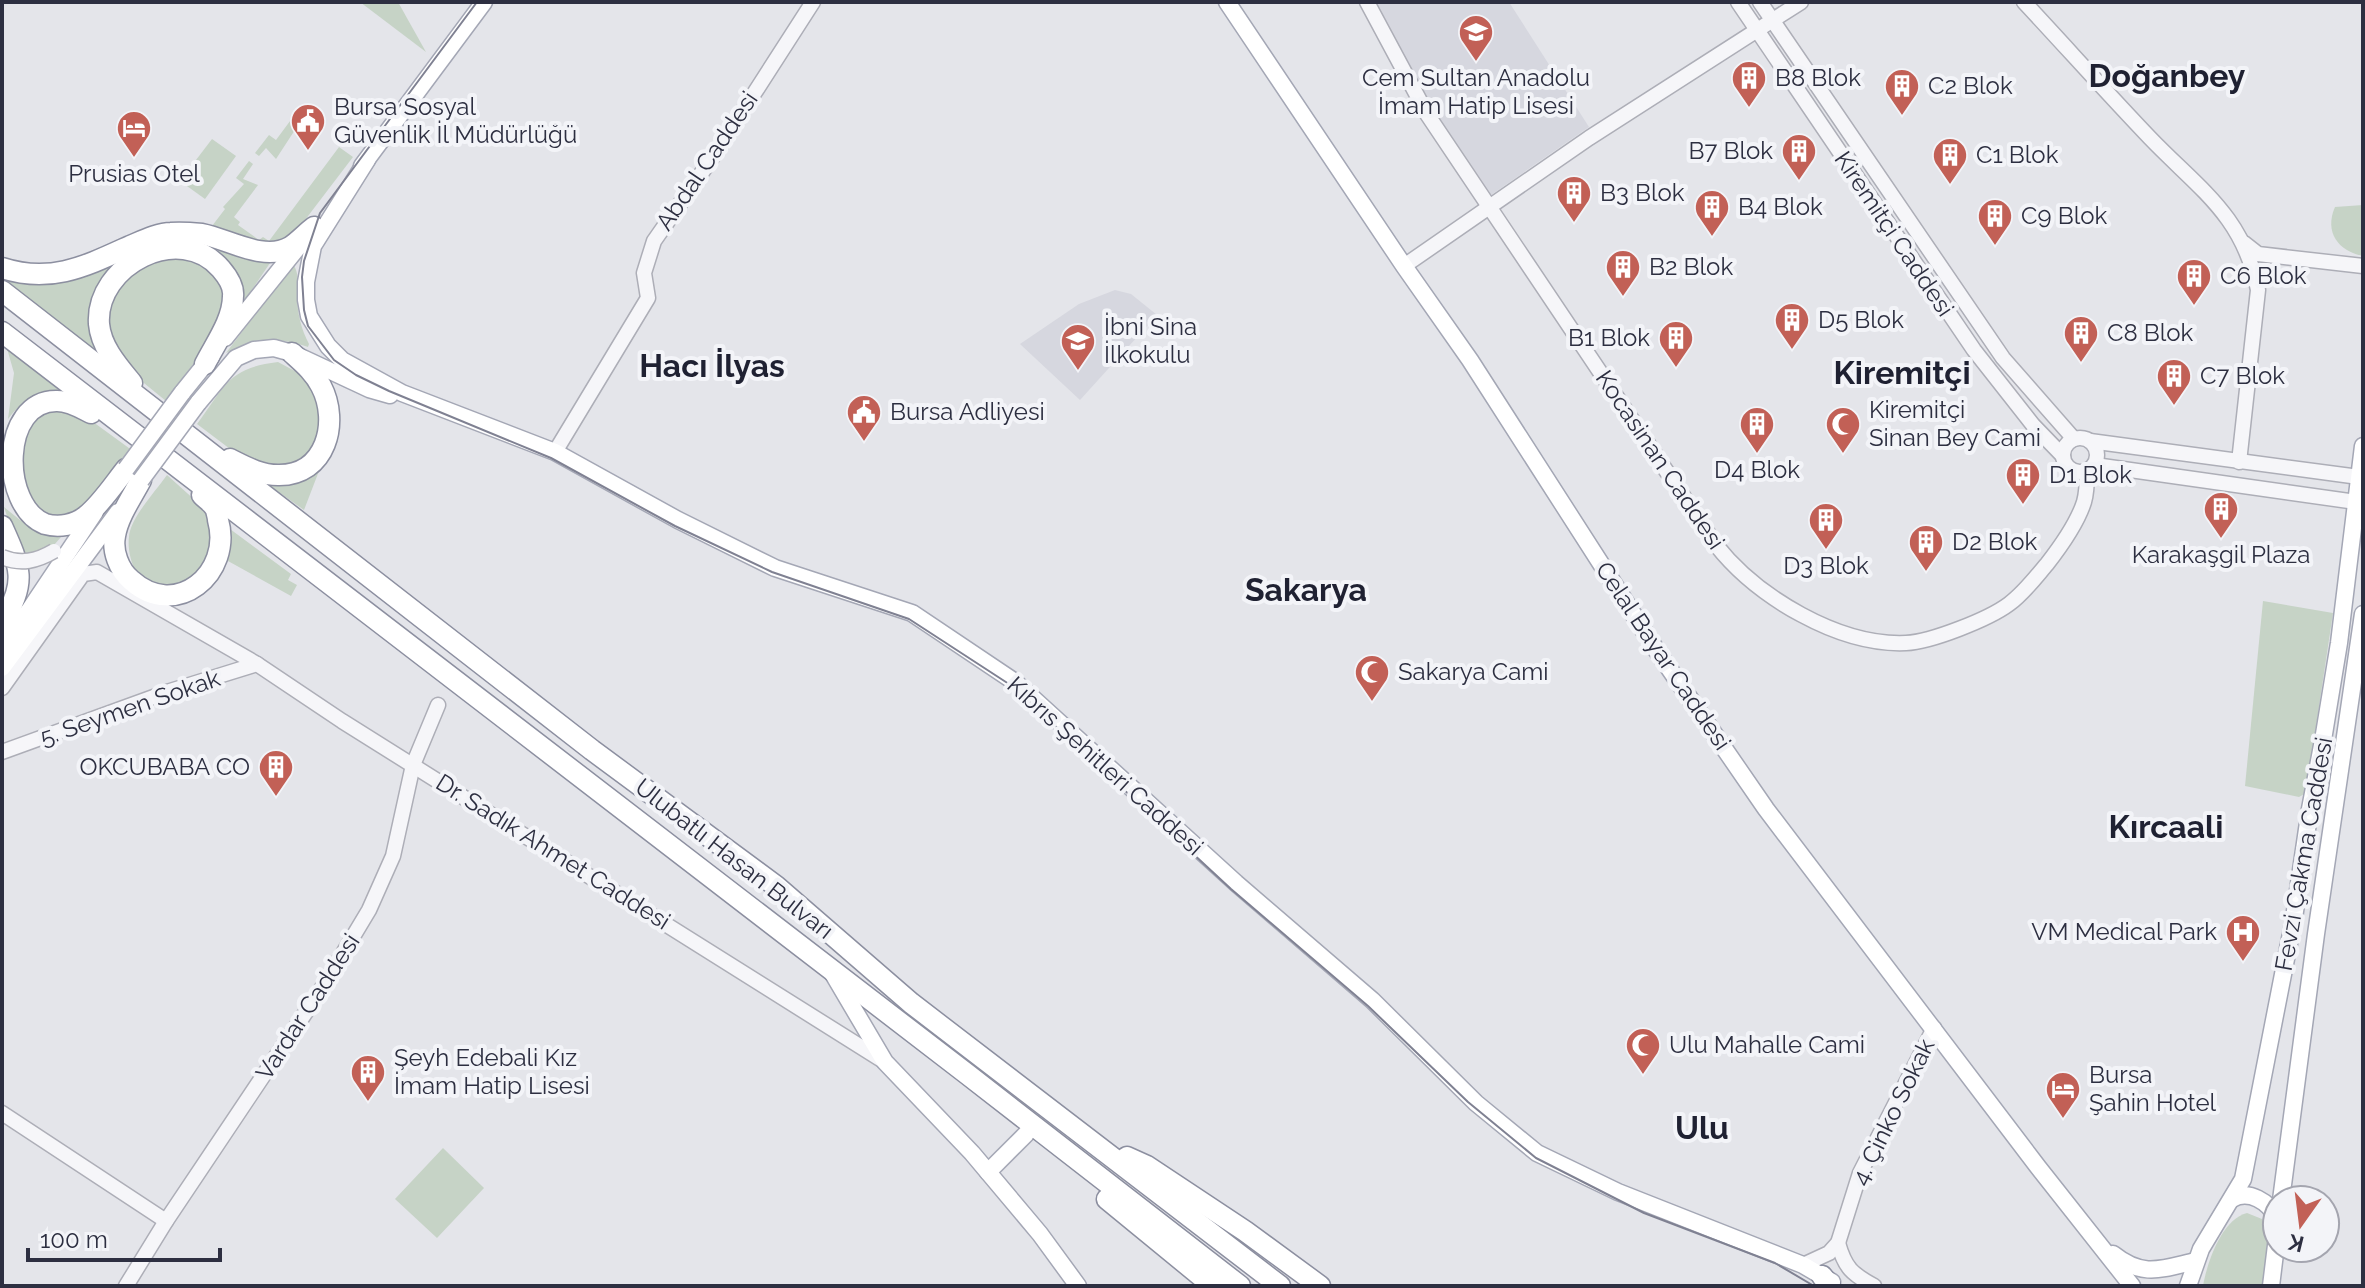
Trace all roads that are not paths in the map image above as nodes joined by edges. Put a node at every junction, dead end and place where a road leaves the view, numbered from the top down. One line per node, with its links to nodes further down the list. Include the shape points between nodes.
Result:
1 (484, 2): 11 (main road)
2 (813, 2): 31 (street, Abdal Caddesi, via 654,241 644,273 648,298)
3 (1227, 2): 16 (main road, Celal Bayar Caddesi)
4 (1367, 2): 12 (street, Kocasinan Caddesi, via 1427,114)
5 (1738, 2): 10 (street, Kiremitçi Caddesi)
6 (1760, 2): 9 (street, Kiremitçi Caddesi)
7 (1801, 2): 9 (street)
8 (2024, 2): 14 (street, via 2216,202)
9 (1772, 20): 10 (street); 28 (street, Kiremitçi Caddesi, via 2003,358)
10 (1756, 31): 12 (street); 32 (street, Kiremitçi Caddesi, via 1974,350)
11 (367, 160): 13 (main road); 24 (main road, via 313,246 306,282 309,316 342,360)
12 (1488, 207): 16 (street); 35 (street, Kocasinan Caddesi, via 1724,555 1781,602 1831,629 1907,643 1977,621 2008,605 2064,543 2084,501)
13 (314, 227): 18 (highway, via 289,248 274,252 200,234 168,233 51,275); 23 (main road)
14 (2243, 242): 15 (street); 17 (street, via 2258,254)
15 (2253, 264): 19 (street); 34 (street, via 2258,290)
16 (1404, 266): 52 (main road, Celal Bayar Caddesi, via 1766,809)
17 (2363, 266)
18 (2, 268)
19 (2363, 276)
20 (2, 291): 25 (highway)
21 (2, 332): 27 (highway)
22 (292, 353): 24 (main road, via 369,389); 26 (highway, via 309,368 327,400 329,433 317,459 292,474 250,470); 36 (main road, bridge, via 274,348 236,358)
23 (205, 364): 25 (highway, via 230,315 234,294 211,258 183,246 161,249 116,276 100,305 99,327 110,355); 36 (main road, bridge)
24 (438, 408): 31 (main road, Kıbrıs Şehitleri Caddesi)
25 (155, 411): 26 (highway)
26 (185, 435): 57 (highway, Ulubatlı Hasan Bulvarı, via 776,886 911,1003)
27 (136, 437): 33 (highway); 36 (highway, via 73,404 56,401 38,405 13,424 3,456 6,492 17,508 51,525 70,525 87,516)
28 (2074, 439): 29 (street); 32 (street)
29 (2090, 441): 34 (street); 35 (street, via 2097,455)
30 (2363, 446): 37 (main road, Fevzi Çakma Caddesi)
31 (555, 452): 67 (main road, Kıbrıs Şehitleri Caddesi, via 775,568 912,613 1015,682 1537,1153 1618,1192)
32 (2063, 456): 35 (street, via 2071,470)
33 (168, 461): 36 (highway, via 215,508 222,531 210,573 197,587 180,594 159,596 140,589 124,574 116,555 114,537); 51 (highway, Ulubatlı Hasan Bulvarı)
34 (2239, 462): 37 (street)
35 (2091, 468): 38 (street)
36 (134, 475): 40 (main road); 46 (main road)
37 (2359, 477): 38 (main road, Fevzi Çakma Caddesi)
38 (2356, 502): 60 (main road, Fevzi Çakma Caddesi, via 2294,918 2243,1179)
39 (2, 526): 43 (highway, via 16,560 19,589)
40 (85, 526): 41 (street, bridge, via 39,560); 44 (main road)
41 (2, 557)
42 (2363, 614): 59 (main road)
43 (2, 622)
44 (2, 646)
45 (257, 664): 47 (street, Dr. Sadık Ahmet Caddesi, via 97,572 83,574); 49 (street, 5. Seymen Sokak); 50 (street, Dr. Sadık Ahmet Caddesi)
46 (2, 668)
47 (2, 688)
48 (438, 705): 50 (street, Vardar Caddesi)
49 (2, 752)
50 (413, 765): 53 (street, Dr. Sadık Ahmet Caddesi); 62 (street, Vardar Caddesi, via 393,856 369,910)
51 (829, 968): 53 (main road); 54 (highway, Ulubatlı Hasan Bulvarı)
52 (1934, 1028): 63 (street, 4. Çinko Sokak, via 1860,1173); 64 (main road, Celal Bayar Caddesi)
53 (885, 1062): 58 (main road, Dr. Sadık Ahmet Caddesi)
54 (967, 1074): 56 (highway); 72 (highway, Ulubatlı Hasan Bulvarı)
55 (2, 1113): 62 (street)
56 (1026, 1134): 58 (main road); 71 (highway)
57 (1087, 1137): 73 (highway, Ulubatlı Hasan Bulvarı); 74 (highway, via 1147,1166)
58 (988, 1172): 70 (main road, Dr. Sadık Ahmet Caddesi)
59 (2283, 1184)
60 (2232, 1199): 61 (main road, via 2246,1195); 65 (main road, Fevzi Çakma Caddesi)
61 (2261, 1200)
62 (166, 1221): 69 (street, Vardar Caddesi)
63 (1838, 1243): 67 (street); 75 (street, via 1843,1261)
64 (2099, 1243): 65 (main road, via 2123,1262 2151,1272); 76 (main road, Celal Bayar Caddesi)
65 (2198, 1255): 77 (main road, Fevzi Çakma Caddesi)
66 (2274, 1264): 78 (main road)
67 (1803, 1265): 68 (main road, Kıbrıs Şehitleri Caddesi)
68 (1831, 1283)
69 (126, 1286)
70 (1078, 1286)
71 (1213, 1286)
72 (1240, 1286)
73 (1280, 1286)
74 (1320, 1286)
75 (1874, 1286)
76 (2132, 1286)
77 (2188, 1286)
78 (2271, 1286)

